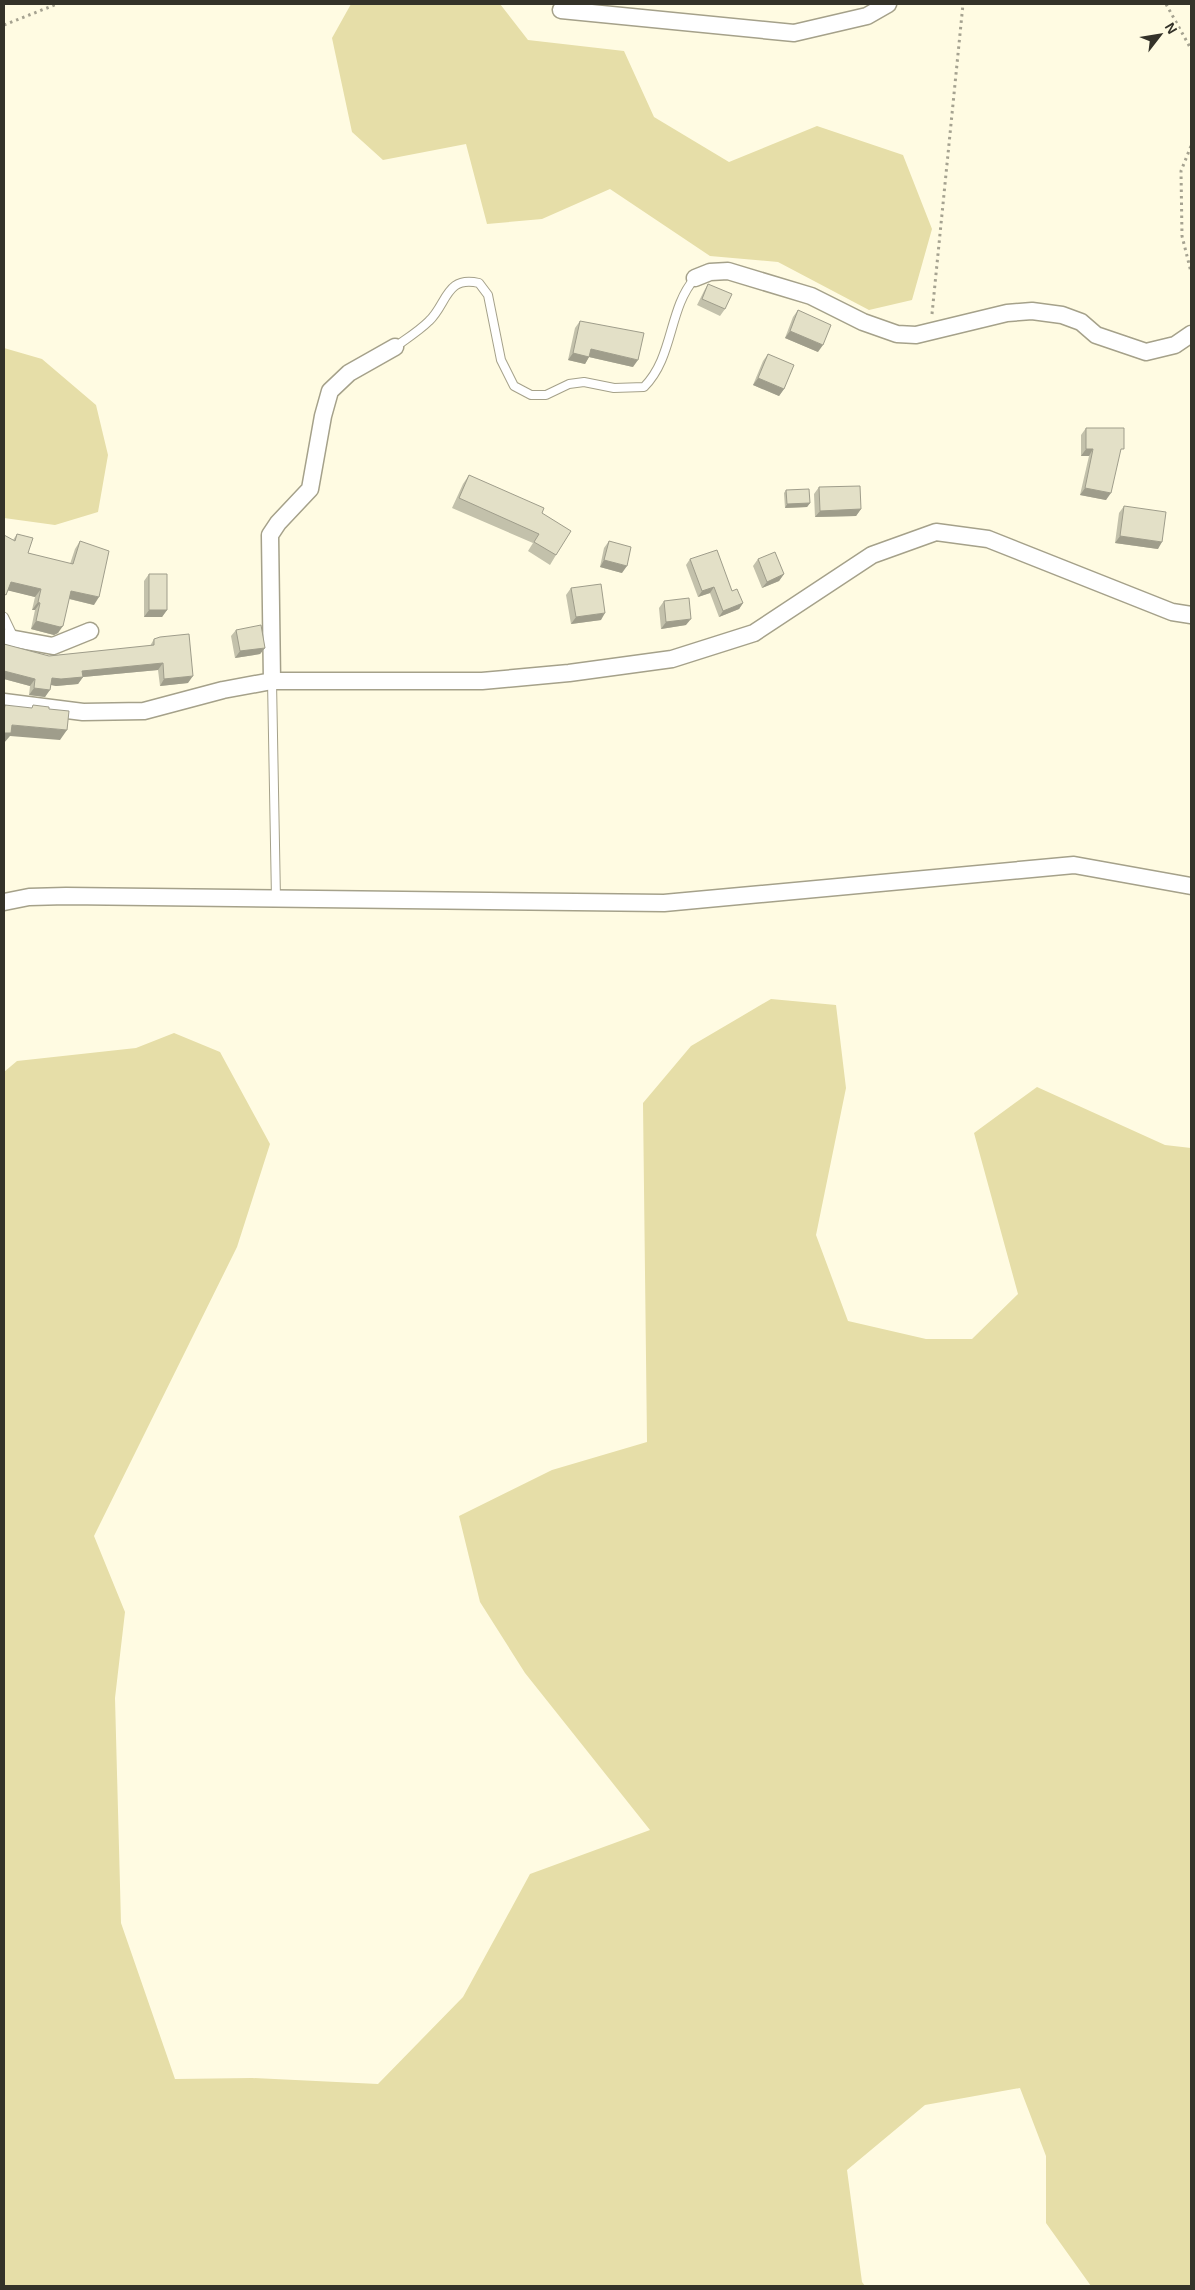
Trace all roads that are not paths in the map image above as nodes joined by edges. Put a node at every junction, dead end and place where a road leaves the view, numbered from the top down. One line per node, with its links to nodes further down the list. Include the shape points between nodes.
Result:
1 (888, 4): 2 (street, via 867,16 794,33)
2 (561, 10)
3 (695, 278): 4 (street, via 710,272 728,271 811,296 863,322 897,334 916,334 1007,313 1032,311 1062,315 1081,322 1096,336 1146,352 1174,345); 5 (lane, via 686,288 665,355 644,387 614,388 584,382 569,384 546,395 530,395 514,386 501,360 488,295 479,283 467,280 446,294 431,320)
4 (1191, 334)
5 (395, 348): 10 (street, via 349,373 330,391 310,489 270,535)
6 (1191, 615): 10 (street, via 1172,612 988,539 936,532 872,555 754,633 672,659 482,681)
7 (4, 617): 9 (lane)
8 (90, 631): 9 (street, via 53,646)
9 (9, 638)
10 (272, 682): 11 (street, via 223,690 144,711 83,712); 13 (lane)
11 (4, 702)
12 (1191, 886): 13 (street, via 1074,866 664,903)
13 (276, 899): 14 (street, via 29,896)
14 (4, 902)

